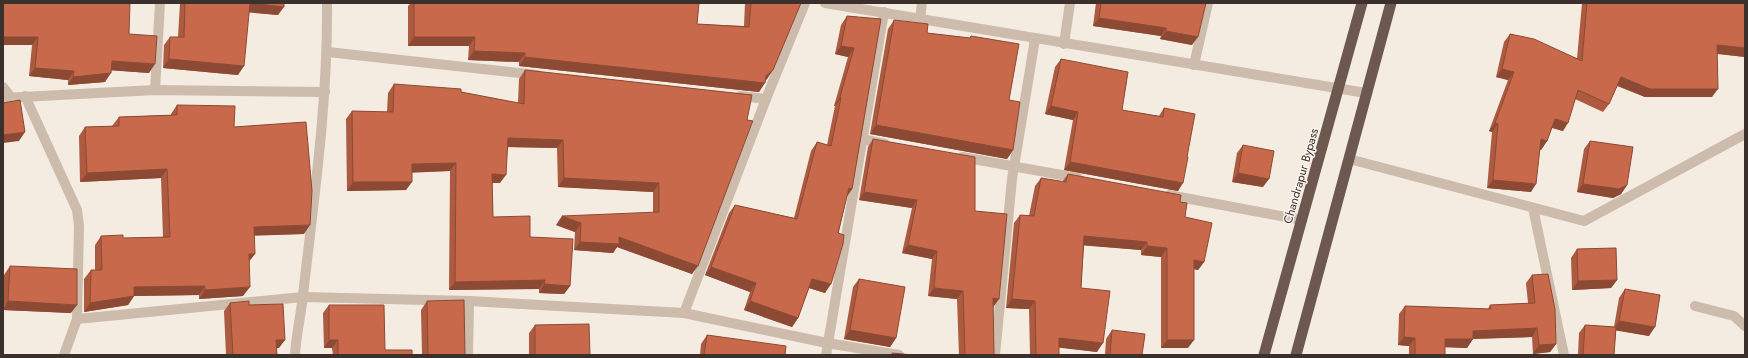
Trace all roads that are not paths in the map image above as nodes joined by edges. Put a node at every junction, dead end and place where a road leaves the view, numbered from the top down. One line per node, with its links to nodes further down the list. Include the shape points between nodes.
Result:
1 (160, 3): 19 (street)
2 (328, 3): 14 (street)
3 (806, 3): 25 (street)
4 (825, 3): 10 (street)
5 (922, 3): 11 (street)
6 (1070, 3): 13 (street)
7 (1208, 3): 15 (street)
8 (1362, 3): 18 (highway, Chandrapur Bypass)
9 (1390, 3): 21 (highway)
10 (884, 12): 11 (street); 27 (street)
11 (920, 19): 12 (street)
12 (1035, 39): 13 (street); 31 (street)
13 (1064, 44): 15 (street)
14 (328, 52): 16 (street); 20 (street)
15 (1194, 65): 18 (street)
16 (547, 76)
17 (3, 87): 24 (street)
18 (1339, 88): 21 (street); 35 (highway, Chandrapur Bypass)
19 (155, 90): 20 (street); 23 (street)
20 (325, 92): 36 (street)
21 (1366, 93): 30 (highway)
22 (727, 95): 25 (street)
23 (25, 96): 24 (street); 40 (street, via 77,210)
24 (7, 97)
25 (766, 99): 39 (street)
26 (1745, 134): 34 (street, via 1584,221)
27 (862, 139): 28 (street); 42 (street)
28 (892, 145)
29 (954, 156): 31 (street)
30 (1349, 159): 34 (street); 50 (highway)
31 (1015, 166): 32 (street); 48 (street)
32 (1084, 180)
33 (1162, 194): 35 (street)
34 (1533, 208): 51 (street)
35 (1302, 220): 49 (highway, Chandrapur Bypass)
36 (303, 297): 37 (street); 40 (street); 44 (street)
37 (469, 301): 39 (street); 45 (street)
38 (1695, 306): 41 (street, via 1734,316)
39 (684, 314): 42 (street)
40 (77, 319): 43 (street)
41 (1745, 326)
42 (827, 343): 46 (street); 47 (street)
43 (64, 355)
44 (295, 355)
45 (468, 355)
46 (826, 355)
47 (899, 355)
48 (995, 355)
49 (1264, 355)
50 (1296, 355)
51 (1564, 355)

